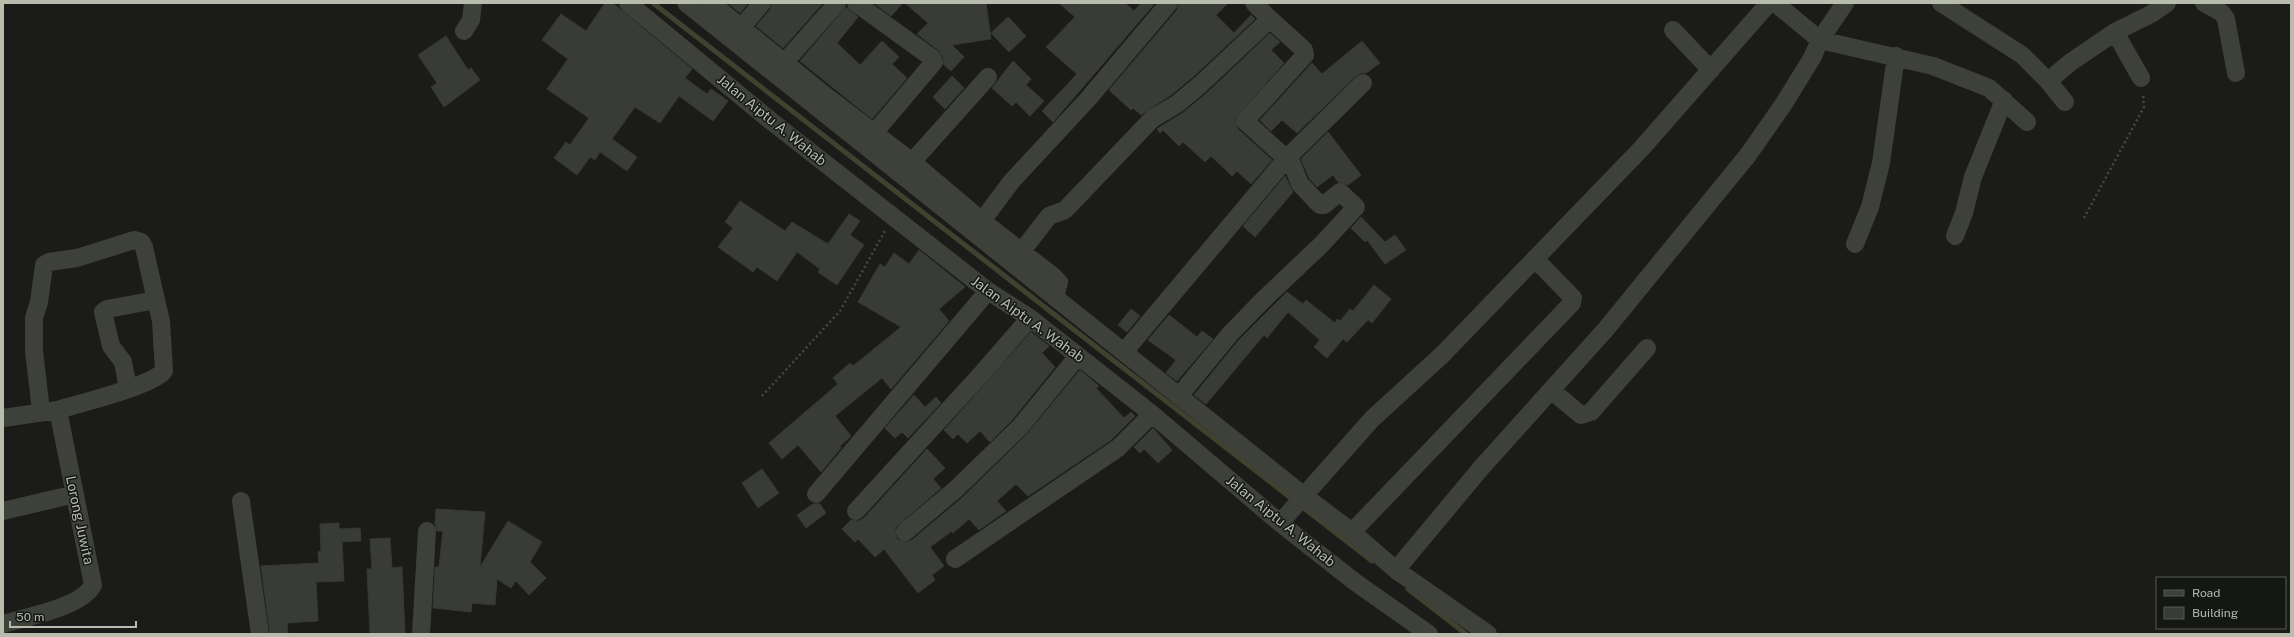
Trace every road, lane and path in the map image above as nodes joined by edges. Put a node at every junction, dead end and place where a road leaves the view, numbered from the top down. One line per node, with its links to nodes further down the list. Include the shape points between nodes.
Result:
1 (473, 3): 19 (street, via 471,20)
2 (628, 3): 36 (street, Jalan Aiptu A. Wahab, via 771,121)
3 (686, 3): 44 (street)
4 (711, 3): 17 (street)
5 (762, 3): 17 (street)
6 (837, 3): 23 (street)
7 (856, 3): 33 (street, via 907,38 934,62)
8 (1169, 3): 38 (street, via 1088,98 1011,182)
9 (1254, 3): 16 (street)
10 (1769, 3): 24 (street)
11 (1775, 3): 21 (street)
12 (1844, 3): 21 (street)
13 (1941, 3): 28 (street, via 2022,55)
14 (2167, 3): 20 (street)
15 (2204, 3): 25 (street, via 2222,13 2226,19)
16 (1270, 18): 34 (street, via 1304,50 1305,55 1245,121); 41 (street, via 1195,89 1177,104 1152,119 1065,210 1049,216)
17 (741, 28): 23 (street)
18 (1673, 30): 24 (street)
19 (464, 31)
20 (2115, 32): 27 (street); 28 (street)
21 (1820, 40): 22 (street); 51 (street, via 1783,105 1748,155 1606,329)
22 (1896, 56): 30 (street, via 1933,66 1989,88); 40 (street, via 1881,163 1870,208)
23 (784, 63): 33 (street)
24 (1711, 70): 42 (street, via 1641,149)
25 (2236, 73)
26 (988, 77): 35 (street)
27 (2142, 78): 37 (path, via 2144,107)
28 (2048, 81): 31 (street)
29 (1363, 83): 34 (street)
30 (2004, 100): 32 (street); 39 (street, via 1973,177)
31 (2065, 102)
32 (2027, 122)
33 (874, 133): 35 (street)
34 (1286, 159): 48 (street); 53 (street, via 1293,167 1300,184 1320,205 1327,203 1340,192 1355,206 1355,210 1240,323)
35 (912, 162): 38 (street)
36 (894, 216): 43 (street, Jalan Aiptu A. Wahab); 52 (path, via 840,311)
37 (2084, 218)
38 (982, 221): 41 (street)
39 (1955, 236)
40 (1855, 244)
41 (1022, 251): 44 (street, via 1057,279 1060,287)
42 (1536, 260): 59 (street, via 1442,355 1372,419); 66 (street, via 1573,298 1572,303)
43 (988, 292): 46 (street, Jalan Aiptu A. Wahab); 58 (street)
44 (1056, 297): 48 (street)
45 (156, 300): 50 (street, via 161,321 164,371 154,380); 50 (street, via 107,309 103,312 112,346 123,362); 54 (street, Lorong Juwita, via 144,248 139,241 134,240 44,265 34,318 34,351)
46 (1030, 318): 49 (street, Jalan Aiptu A. Wahab); 62 (street)
47 (1647, 348): 51 (street, via 1586,415 1581,415)
48 (1124, 352): 53 (street)
49 (1078, 356): 55 (street, Jalan Aiptu A. Wahab); 65 (street, via 1020,427 956,489)
50 (128, 388): 54 (street)
51 (1551, 390): 68 (street, via 1481,468)
52 (762, 396)
53 (1180, 396): 59 (street)
54 (49, 411): 56 (street); 57 (street, Lorong Juwita)
55 (1152, 414): 63 (street, Jalan Aiptu A. Wahab); 67 (street, via 1118,448)
56 (3, 418)
57 (75, 494): 61 (street); 69 (street, Lorong Juwita, via 93,585 90,592 76,602)
58 (816, 494)
59 (1301, 498): 63 (street); 66 (street)
60 (241, 501): 70 (street)
61 (3, 511)
62 (856, 511)
63 (1282, 521): 72 (street, Jalan Aiptu A. Wahab, via 1355,582)
64 (427, 531): 71 (street)
65 (905, 532)
66 (1352, 532): 68 (street)
67 (955, 559)
68 (1396, 570): 73 (street)
69 (3, 624)
70 (260, 634)
71 (421, 634)
72 (1429, 634)
73 (1488, 634)

